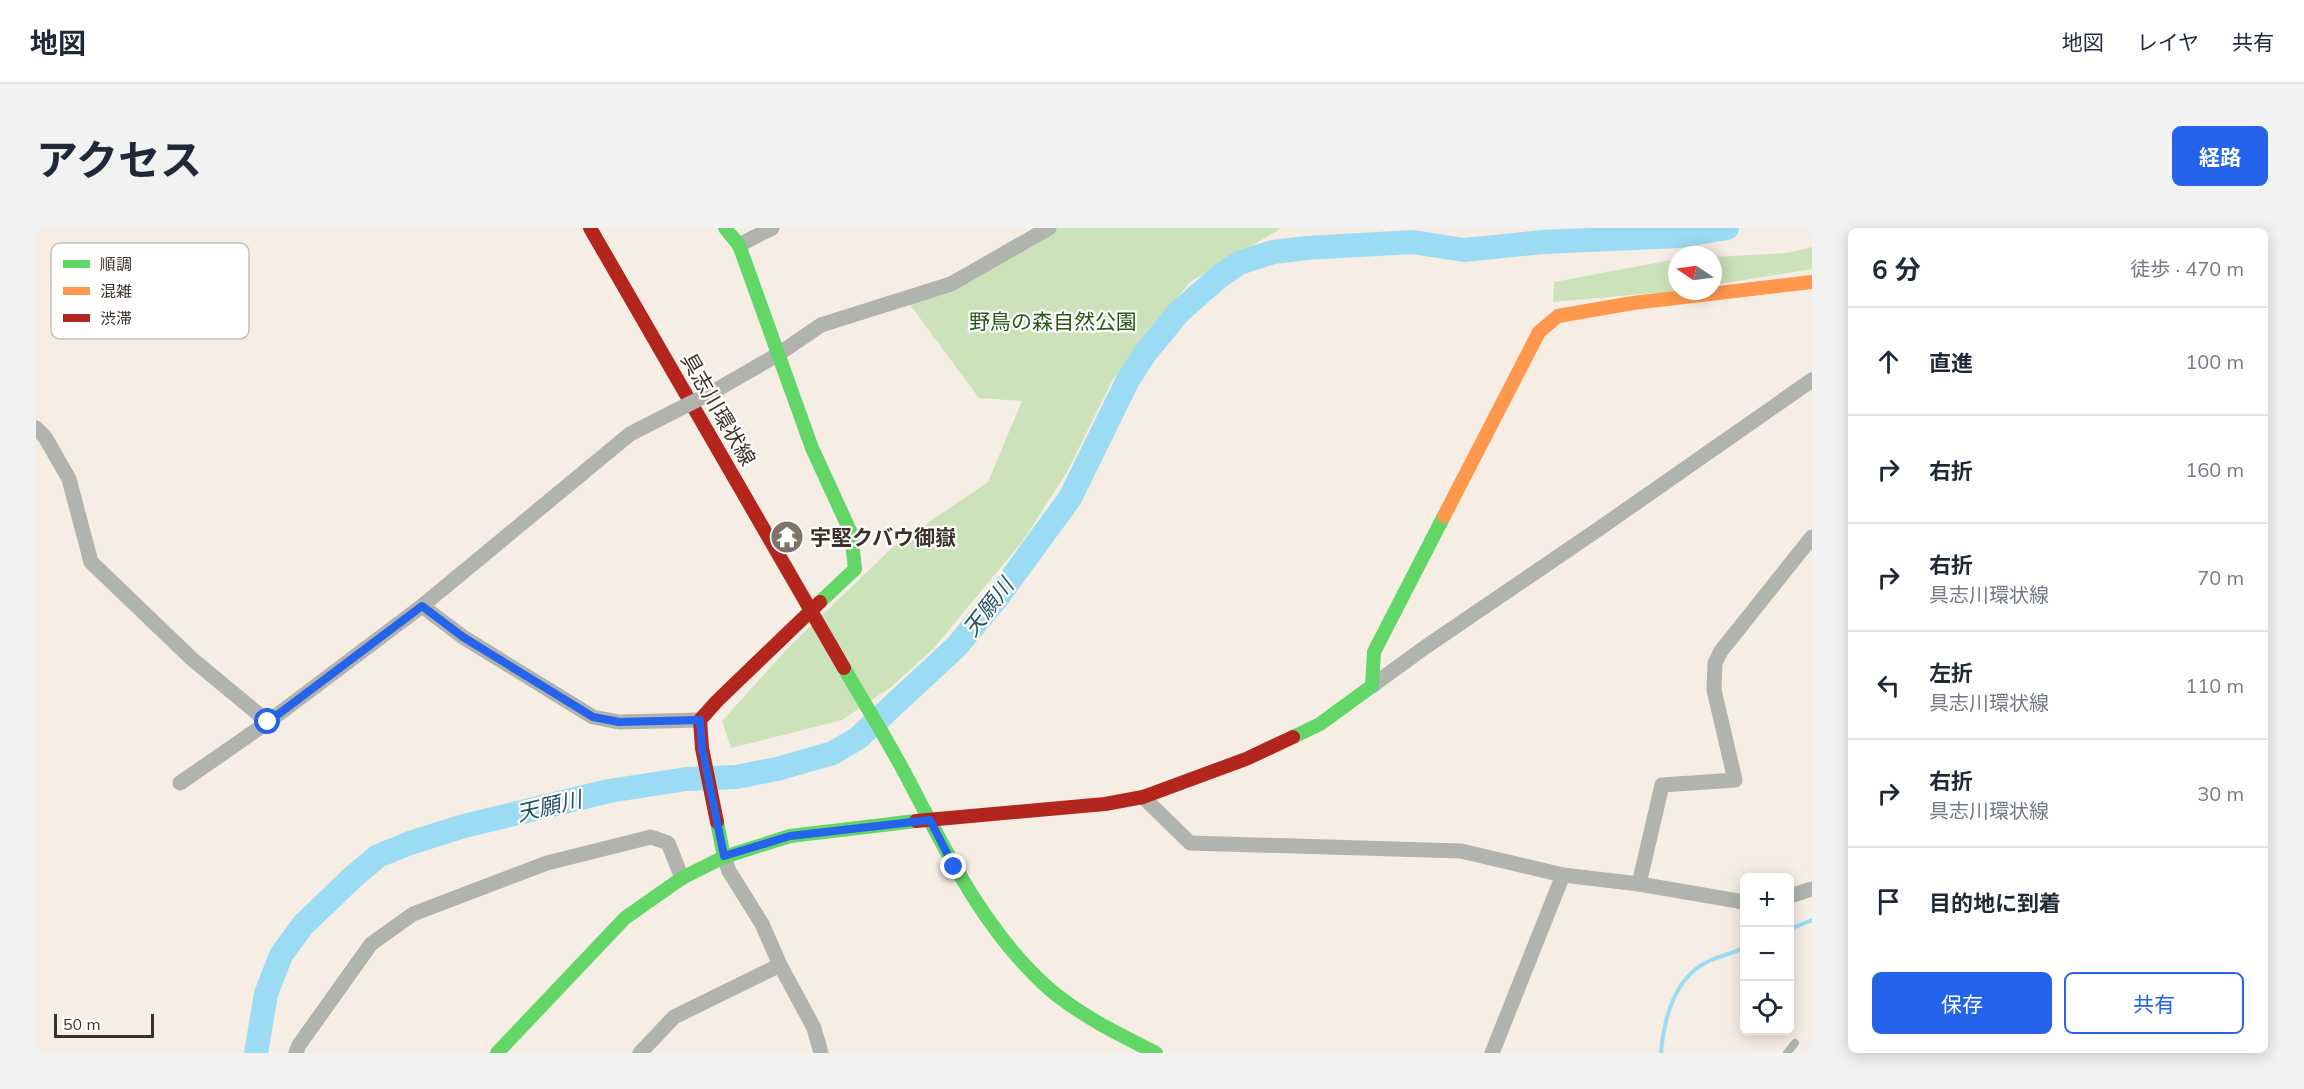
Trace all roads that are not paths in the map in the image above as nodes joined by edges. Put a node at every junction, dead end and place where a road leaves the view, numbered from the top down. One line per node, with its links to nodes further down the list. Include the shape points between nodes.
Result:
1 (590, 228): 12 (main road, 具志川環状線)
2 (725, 228): 5 (main road)
3 (772, 228): 5 (street)
4 (1049, 228): 7 (street, via 951,284 821,325)
5 (739, 245): 7 (main road)
6 (1812, 282): 13 (main road, via 1558,316 1539,332 1374,652)
7 (777, 355): 11 (street, bridge, via 630,434); 12 (main road, via 851,533 855,569)
8 (1812, 380): 13 (street)
9 (36, 428): 15 (street, via 69,479 91,562 192,658)
10 (1812, 537): 22 (street, via 1715,663 1714,690 1735,780 1662,785)
11 (422, 606): 14 (street, via 463,637 593,717 619,722); 15 (street)
12 (812, 611): 14 (main road); 18 (main road, 具志川環状線)
13 (1372, 686): 17 (main road, via 1320,724 1246,759)
14 (700, 720): 19 (main road)
15 (268, 722): 16 (street)
16 (180, 783)
17 (1143, 797): 18 (main road); 20 (street, via 1190,843 1461,851)
18 (930, 820): 19 (main road, via 790,836); 32 (main road, 具志川環状線, via 954,867 1005,944 1075,1008 1117,1035)
19 (724, 856): 21 (main road); 26 (street)
20 (1563, 875): 22 (street); 33 (street)
21 (682, 878): 28 (main road, via 625,918); 29 (street, via 668,843 651,837 547,863 413,914 371,944)
22 (1639, 884): 25 (street)
23 (1812, 889): 24 (street)
24 (1794, 895)
25 (1740, 901)
26 (780, 965): 30 (street, via 674,1017); 31 (street, via 814,1028)
27 (1794, 1042): 34 (lane)
28 (499, 1052)
29 (296, 1053)
30 (640, 1053)
31 (821, 1053)
32 (1156, 1053)
33 (1492, 1053)
34 (1787, 1053)

